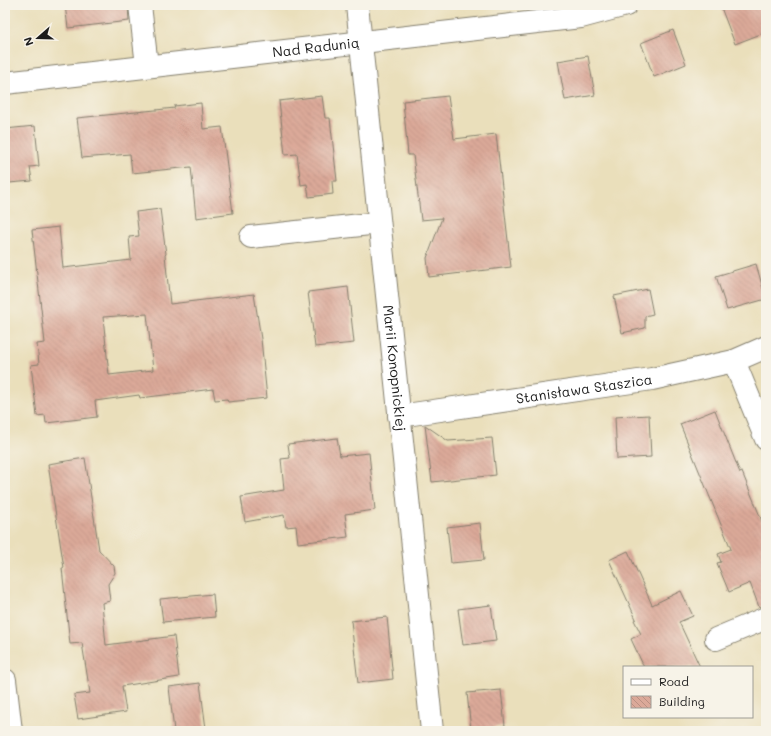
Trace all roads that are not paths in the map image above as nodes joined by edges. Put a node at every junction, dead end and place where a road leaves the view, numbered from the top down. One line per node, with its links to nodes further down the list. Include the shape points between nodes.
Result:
1 (140, 5): 5 (street)
2 (357, 5): 4 (street, Marii Konopnickiej)
3 (626, 5): 4 (street, Nad Radunią, via 581,17)
4 (361, 42): 5 (street, Nad Radunią); 7 (street, Marii Konopnickiej)
5 (147, 66): 6 (street, Nad Radunią)
6 (5, 83)
7 (380, 223): 8 (street); 11 (street, Marii Konopnickiej)
8 (251, 237)
9 (766, 347): 10 (street, Stanisława Staszica)
10 (734, 361): 11 (street, Stanisława Staszica, via 652,379); 12 (street)
11 (399, 416): 17 (street, Marii Konopnickiej)
12 (766, 439)
13 (766, 618): 14 (street)
14 (716, 639)
15 (5, 680): 16 (street)
16 (11, 731)
17 (432, 731)

